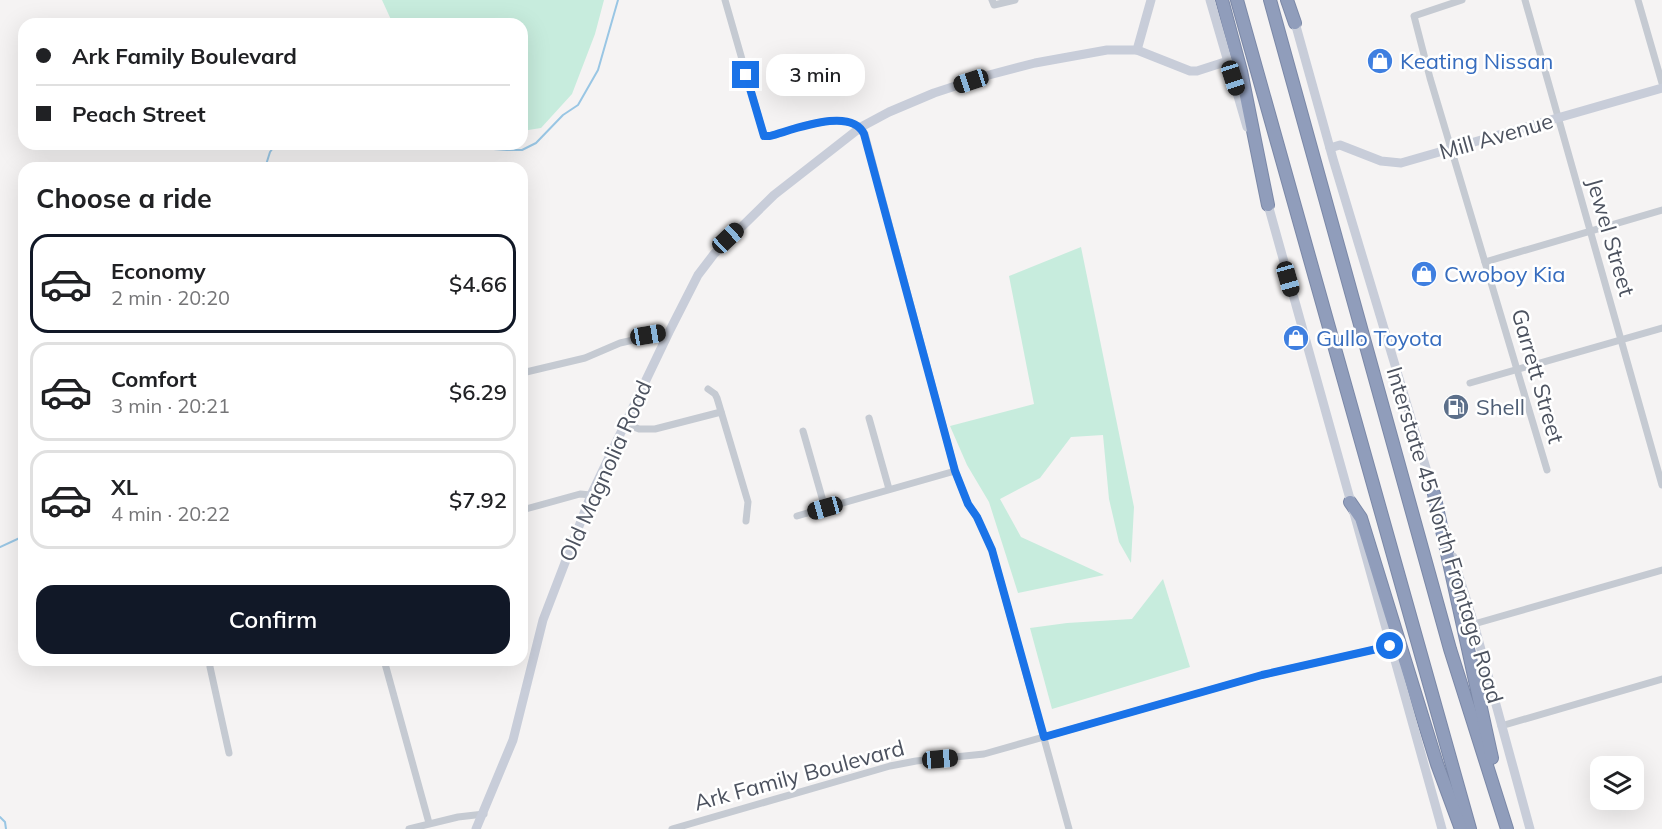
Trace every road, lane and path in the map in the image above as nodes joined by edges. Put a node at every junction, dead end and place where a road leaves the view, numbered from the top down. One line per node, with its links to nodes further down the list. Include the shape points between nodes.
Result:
1 (725, 0): 19 (street, via 764,136 836,120)
2 (992, 0): 3 (street, via 994,5)
3 (1015, 0)
4 (1151, 0): 14 (main road)
5 (1210, 0): 15 (main road)
6 (1222, 0): 22 (highway)
7 (1237, 0): 65 (highway)
8 (1270, 0): 66 (highway, via 1450,648)
9 (1288, 0): 13 (highway)
10 (1462, 0): 21 (street, Garrett Street, via 1414,16)
11 (1525, 0): 18 (street, Jewel Street)
12 (1638, 0): 16 (street)
13 (1295, 23): 20 (main road, Interstate 45 North Frontage Road)
14 (1137, 50): 15 (main road, via 1190,71); 19 (main road, Old Magnolia Road, via 1107,50 989,75 934,93)
15 (1228, 61): 22 (main road)
16 (1662, 83)
17 (1662, 88): 18 (main road, Mill Avenue)
18 (1558, 118): 21 (main road, Mill Avenue); 24 (street, Jewel Street)
19 (861, 127): 27 (main road, Old Magnolia Road, via 774,195 728,238 698,275); 38 (street)
20 (1330, 148): 21 (main road, Mill Avenue, via 1340,145 1391,163); 41 (main road, Interstate 45 North Frontage Road)
21 (1452, 149): 25 (street, Garrett Street)
22 (1268, 205): 43 (main road)
23 (1662, 210): 24 (street)
24 (1590, 231): 25 (street); 28 (street, Jewel Street)
25 (1485, 262): 29 (street, Garrett Street)
26 (1662, 328): 28 (street)
27 (669, 332): 30 (street); 35 (main road, Old Magnolia Road)
28 (1622, 339): 29 (street); 39 (street, Jewel Street)
29 (1517, 370): 31 (street); 37 (street, Garrett Street)
30 (528, 372)
31 (1470, 383)
32 (708, 389): 33 (street, via 715,394)
33 (721, 412): 35 (street, via 655,429); 47 (street, via 748,502)
34 (869, 418): 40 (street)
35 (626, 424): 42 (main road, Old Magnolia Road)
36 (803, 431): 45 (street)
37 (1546, 470)
38 (955, 471): 40 (street); 55 (street, via 992,550)
39 (1662, 485)
40 (889, 489): 45 (street)
41 (1434, 494): 49 (main road, Interstate 45 North Frontage Road); 66 (highway)
42 (591, 495): 44 (street, via 580,494); 57 (main road, Old Magnolia Road, via 543,620 513,740)
43 (1350, 502): 50 (main road); 64 (highway, via 1361,518)
44 (528, 508)
45 (825, 508): 46 (street)
46 (797, 516)
47 (746, 521)
48 (1662, 570): 49 (street)
49 (1474, 624): 54 (main road, Interstate 45 North Frontage Road)
50 (1390, 646): 55 (street, Ark Family Boulevard, via 1262,675); 63 (main road)
51 (210, 666): 56 (street)
52 (386, 666): 58 (street)
53 (1662, 679): 54 (street)
54 (1502, 726): 67 (main road, Interstate 45 North Frontage Road)
55 (1044, 737): 61 (street, Ark Family Boulevard, via 984,754 885,767); 62 (street)
56 (229, 753)
57 (484, 814): 58 (street); 60 (main road, Old Magnolia Road)
58 (429, 823): 59 (street)
59 (409, 829)
60 (476, 829)
61 (672, 829)
62 (1069, 829)
63 (1442, 829)
64 (1461, 829)
65 (1470, 829)
66 (1508, 829)
67 (1530, 829)

